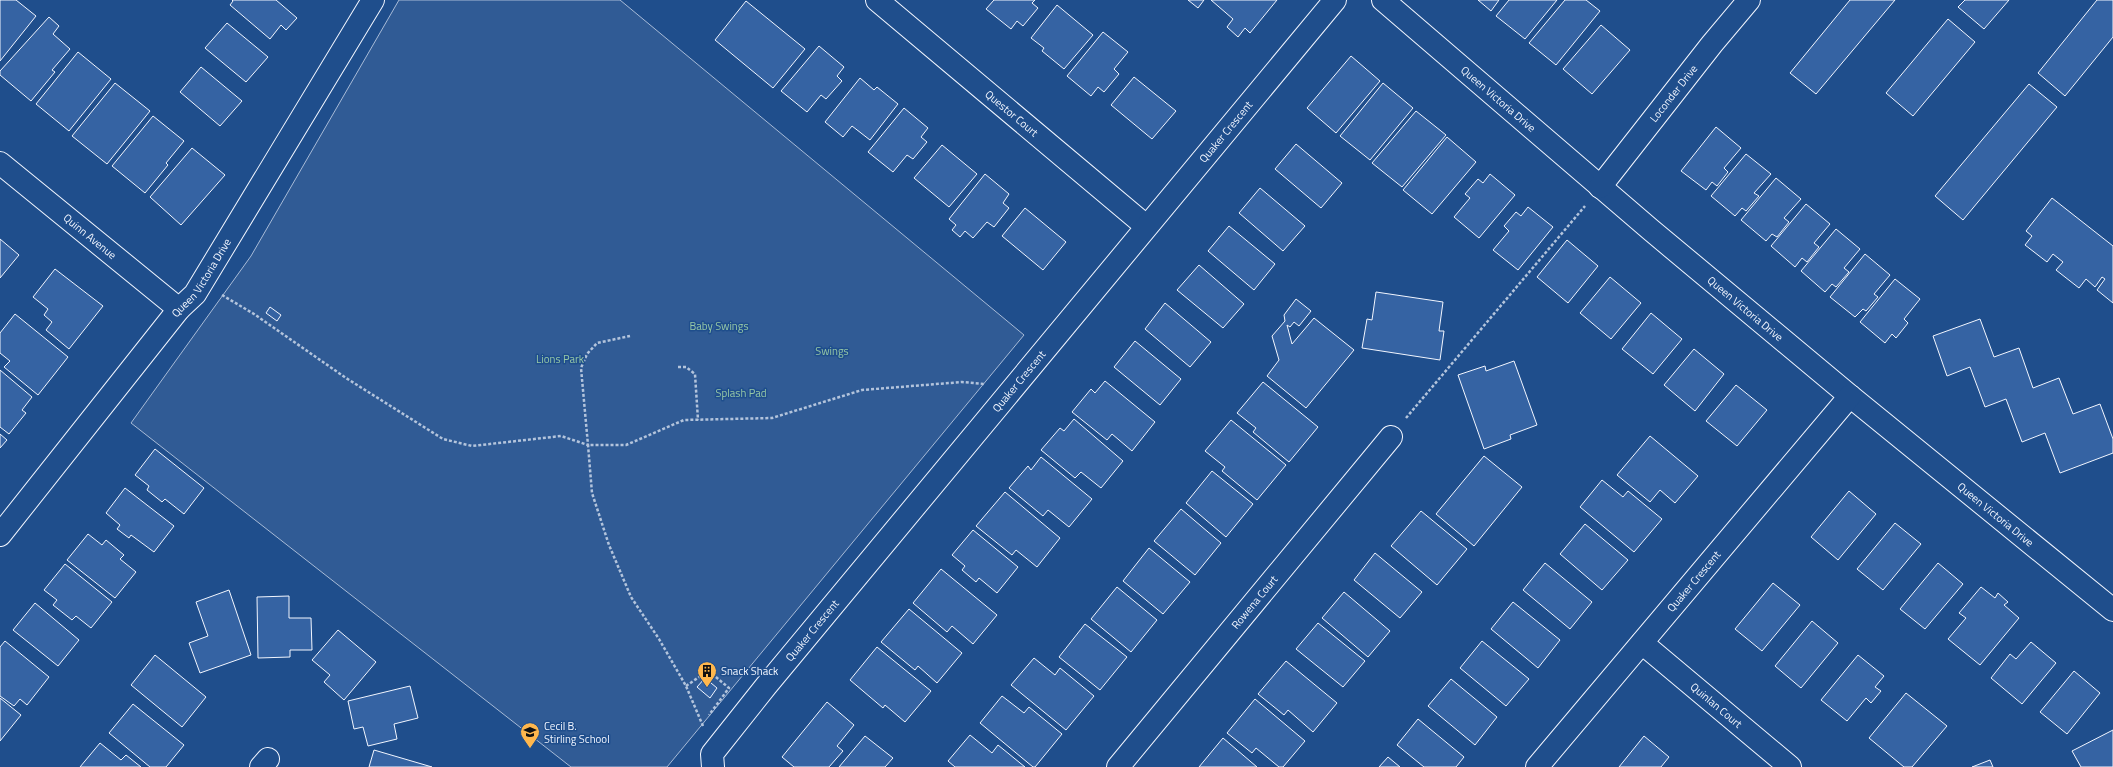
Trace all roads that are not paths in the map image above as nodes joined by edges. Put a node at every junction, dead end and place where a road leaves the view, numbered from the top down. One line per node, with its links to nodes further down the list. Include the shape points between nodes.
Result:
1 (373, 0): 9 (street, Queen Victoria Drive, via 202,283 195,294)
2 (877, 0): 8 (street, Questor Court)
3 (1335, 0): 8 (street, Quaker Crescent)
4 (1383, 0): 7 (street, Queen Victoria Drive)
5 (1749, 0): 7 (street, Loconder Drive)
6 (0, 163): 9 (street, Quinn Avenue)
7 (1600, 187): 10 (street, Queen Victoria Drive)
8 (1146, 226): 15 (street, Quaker Crescent)
9 (179, 309): 12 (street, Queen Victoria Drive)
10 (1850, 396): 13 (street, Queen Victoria Drive); 14 (street, Quaker Crescent)
11 (1391, 437): 16 (street, Rowena Court)
12 (0, 535)
13 (2113, 610)
14 (1642, 643): 17 (street, Quaker Crescent); 18 (street, Quinlan Court)
15 (712, 761)
16 (1118, 767)
17 (1537, 767)
18 (1790, 767)

